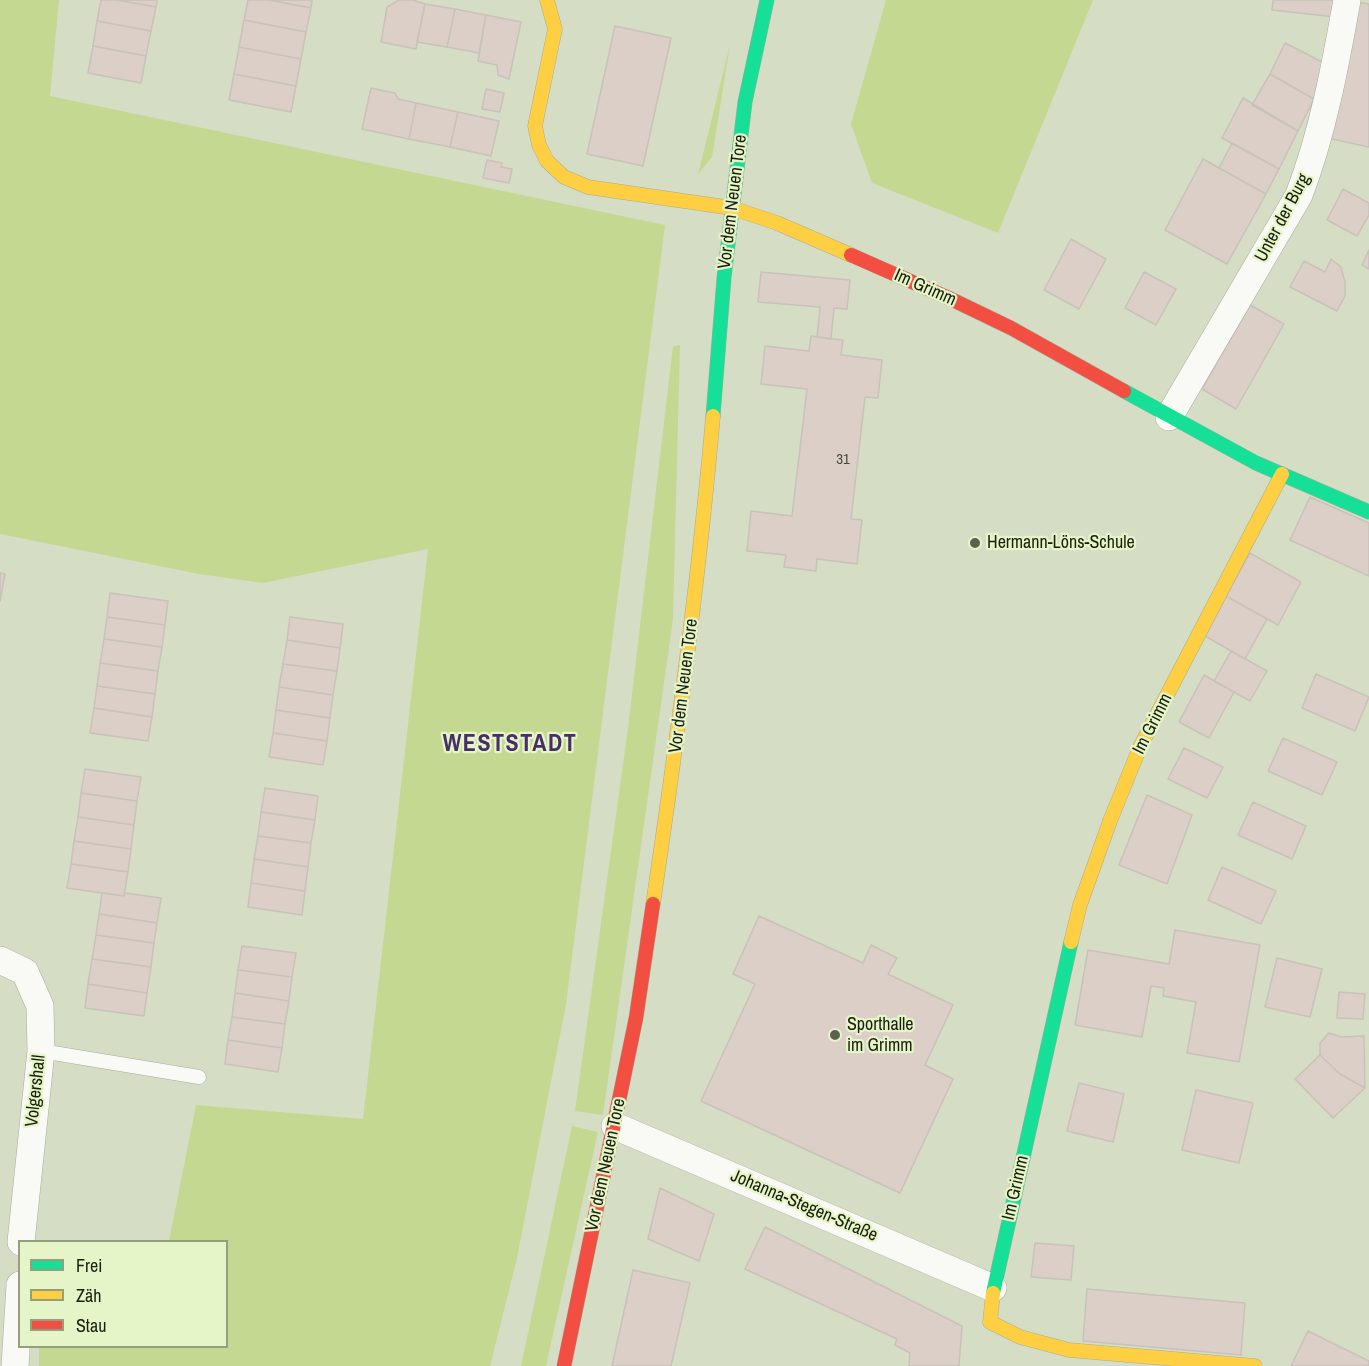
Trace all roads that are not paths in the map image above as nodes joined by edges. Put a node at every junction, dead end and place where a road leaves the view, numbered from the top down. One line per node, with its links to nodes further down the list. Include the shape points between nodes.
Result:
1 (547, 0): 4 (street, Im Grimm, via 555,29 535,126 547,161 564,177 588,187)
2 (767, 0): 4 (street, Vor dem Neuen Tore, via 745,102)
3 (1347, 0): 5 (street, Unter der Burg, via 1325,112 1299,195)
4 (732, 208): 5 (street, Im Grimm, via 777,223 953,300 1011,328); 11 (street, Vor dem Neuen Tore, via 705,507 678,738 636,1018)
5 (1169, 417): 6 (street, Im Grimm)
6 (1282, 474): 7 (street); 13 (street, Im Grimm, via 1140,747 1080,905)
7 (1369, 512)
8 (0, 960): 9 (street, Volgershall, via 26,972 40,1006)
9 (41, 1051): 10 (lane); 12 (street, Volgershall)
10 (199, 1077)
11 (615, 1126): 13 (street, Johanna-Stegen-Straße); 16 (street, Vor dem Neuen Tore)
12 (21, 1240)
13 (993, 1288): 17 (street, Im Grimm, via 990,1322 1020,1337 1069,1350)
14 (18, 1317): 15 (street)
15 (15, 1366)
16 (564, 1366)
17 (1255, 1366)

